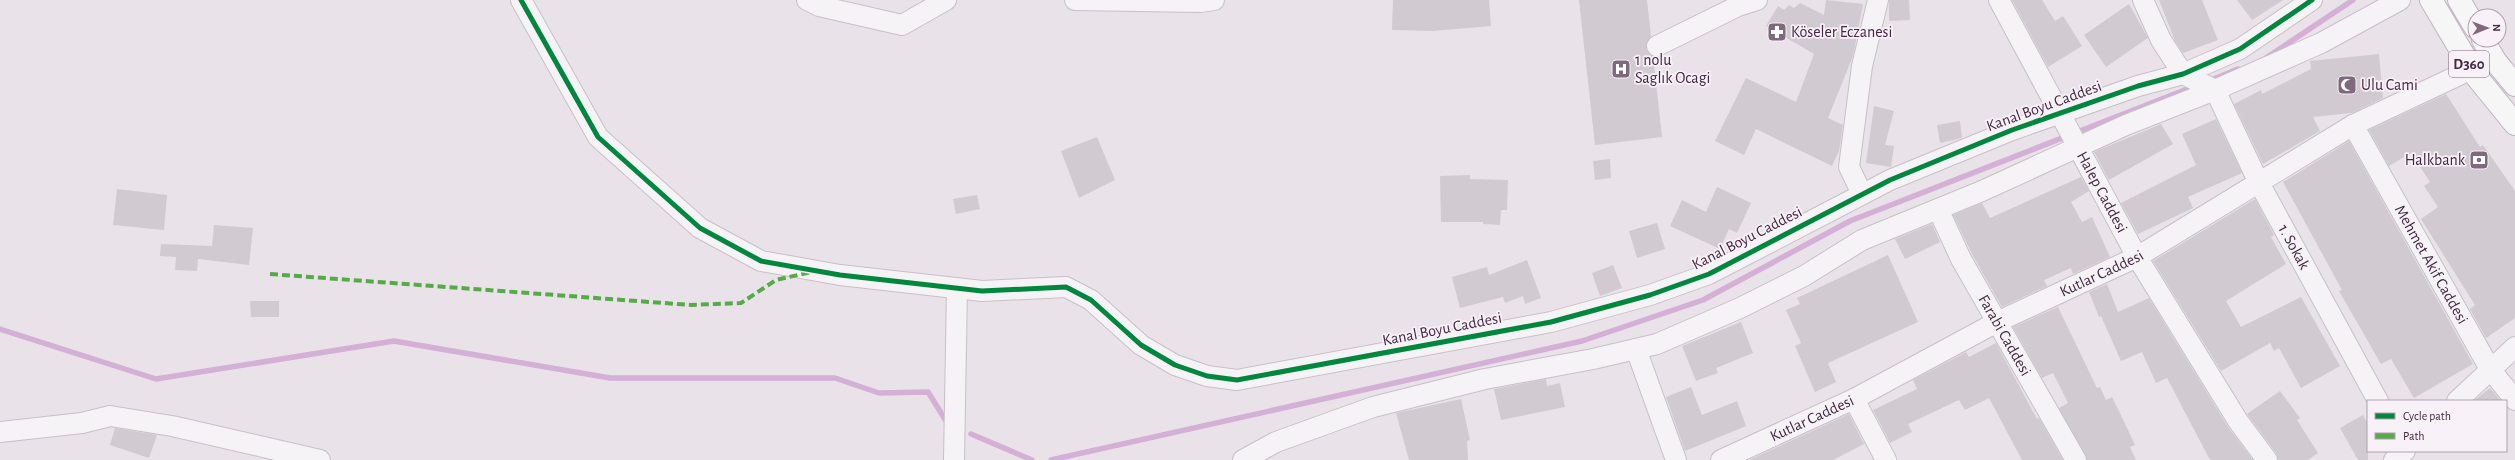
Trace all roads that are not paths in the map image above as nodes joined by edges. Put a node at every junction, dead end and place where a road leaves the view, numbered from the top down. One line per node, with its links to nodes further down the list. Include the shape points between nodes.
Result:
1 (521, 0): 29 (street, Kanal Boyu Caddesi, via 598,137 700,228 761,261 840,274)
2 (807, 0): 3 (street, via 819,6 902,25)
3 (946, 0)
4 (1075, 0): 5 (street)
5 (1214, 0)
6 (1757, 0): 15 (street, via 1738,6)
7 (1878, 0): 26 (street, via 1862,66 1849,167)
8 (1999, 0): 21 (street, Halep Caddesi)
9 (2143, 0): 18 (street, via 2161,40)
10 (2312, 0): 18 (street, Kanal Boyu Caddesi, via 2240,49)
11 (2400, 0): 20 (street, via 2321,43)
12 (2431, 0): 17 (highway, D360)
13 (2459, 0): 14 (highway)
14 (2467, 14)
15 (1657, 46)
16 (2488, 48): 19 (highway, D360)
17 (2472, 69): 22 (highway, D360); 23 (street, Kutlar Caddesi)
18 (2183, 74): 20 (street); 21 (street, Kanal Boyu Caddesi, via 2138,86)
19 (2515, 85)
20 (2215, 90): 24 (street, via 2126,125); 25 (street, 1. Sokak)
21 (2058, 114): 24 (street, Halep Caddesi); 26 (street, Kanal Boyu Caddesi, via 1890,180)
22 (2515, 124)
23 (2353, 125): 25 (street, Kutlar Caddesi); 33 (street, Mehmet Akif Caddesi)
24 (2078, 148): 27 (street); 28 (street, Halep Caddesi)
25 (2258, 181): 28 (street, Kutlar Caddesi); 35 (street, 1. Sokak)
26 (1862, 194): 29 (street, Kanal Boyu Caddesi, via 1709,274 1650,295 1552,322 1237,380 1207,376 1176,365 1141,345 1091,300 1066,287 982,291)
27 (1938, 209): 30 (street, Farabi Caddesi, via 1961,259); 32 (street, via 1862,240 1804,276 1740,308 1657,344)
28 (2137, 257): 30 (street, Kutlar Caddesi); 47 (street, Halep Caddesi, via 2238,421)
29 (957, 288): 41 (street)
30 (1997, 322): 34 (street, Kutlar Caddesi); 46 (street, Farabi Caddesi)
31 (2515, 346): 33 (street)
32 (1636, 349): 42 (street, via 1485,379 1373,407 1276,442); 43 (street)
33 (2490, 369): 36 (street); 37 (street, Mehmet Akif Caddesi)
34 (1854, 399): 44 (street, Kutlar Caddesi); 45 (street)
35 (2377, 400)
36 (2458, 400)
37 (2515, 400)
38 (0, 432): 40 (street, via 82,423 110,416 172,426)
39 (2404, 452): 48 (street)
40 (320, 460)
41 (954, 460)
42 (1243, 460)
43 (1676, 460)
44 (1720, 460)
45 (1886, 460)
46 (2076, 460)
47 (2266, 460)
48 (2394, 460)

